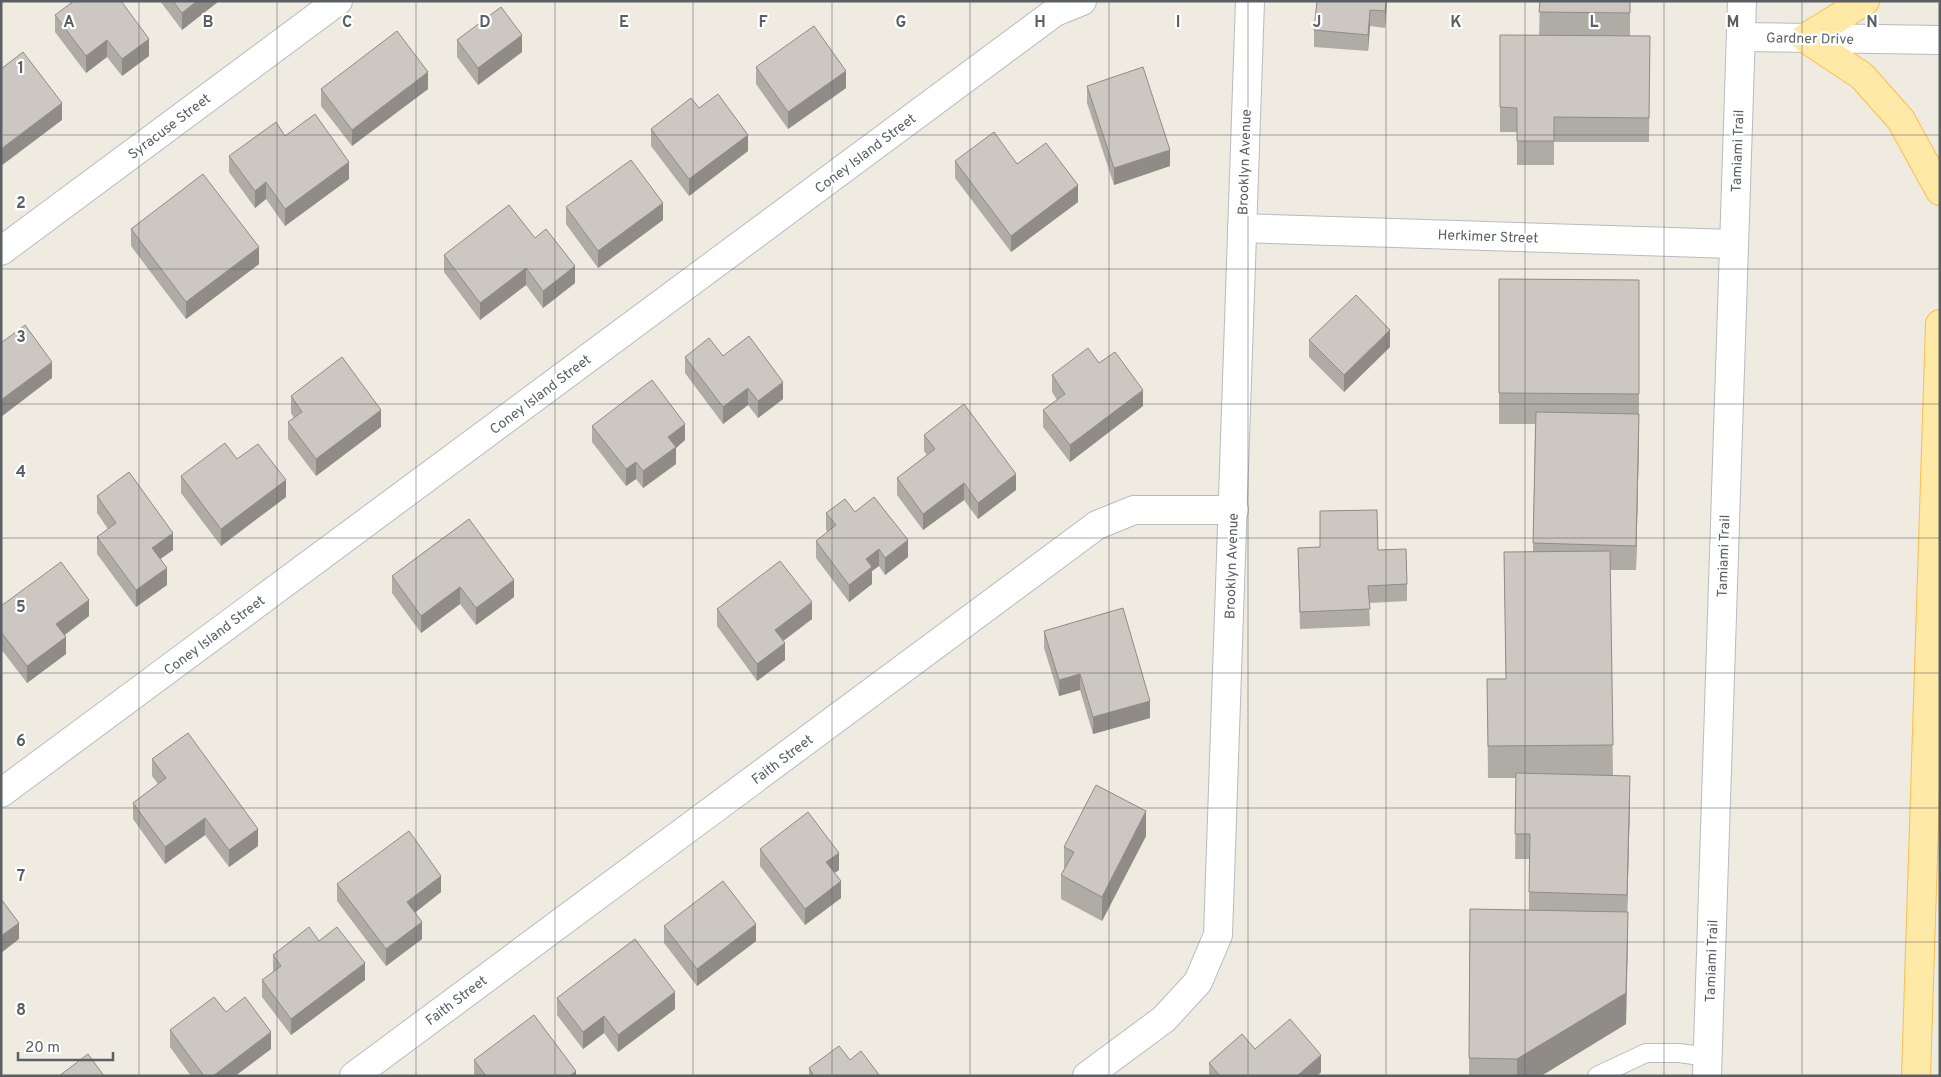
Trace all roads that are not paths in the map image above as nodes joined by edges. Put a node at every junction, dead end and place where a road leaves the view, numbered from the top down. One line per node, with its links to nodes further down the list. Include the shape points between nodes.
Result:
1 (338, 1): 12 (street, Syracuse Street)
2 (1082, 1): 15 (street, Coney Island Street, via 1055,12)
3 (1250, 1): 10 (street, Brooklyn Avenue)
4 (1742, 1): 6 (street, Tamiami Trail)
5 (1865, 1): 7 (main road)
6 (1741, 37): 7 (street, Gardner Drive); 11 (street, Tamiami Trail)
7 (1805, 38): 8 (street, Gardner Drive); 9 (main road, via 1862,76 1901,120)
8 (1940, 40)
9 (1940, 191)
10 (1242, 228): 11 (street, Herkimer Street); 14 (street, Brooklyn Avenue)
11 (1733, 244): 16 (street, Tamiami Trail)
12 (1, 251)
13 (1940, 324): 20 (main road)
14 (1234, 510): 17 (street, Faith Street, via 1134,510 1098,525); 18 (street, Brooklyn Avenue, via 1218,935 1198,982 1164,1019)
15 (1, 793)
16 (1707, 1066): 19 (lane, via 1679,1053 1646,1053)
17 (354, 1076)
18 (1087, 1076)
19 (1597, 1076)
20 (1916, 1076)

